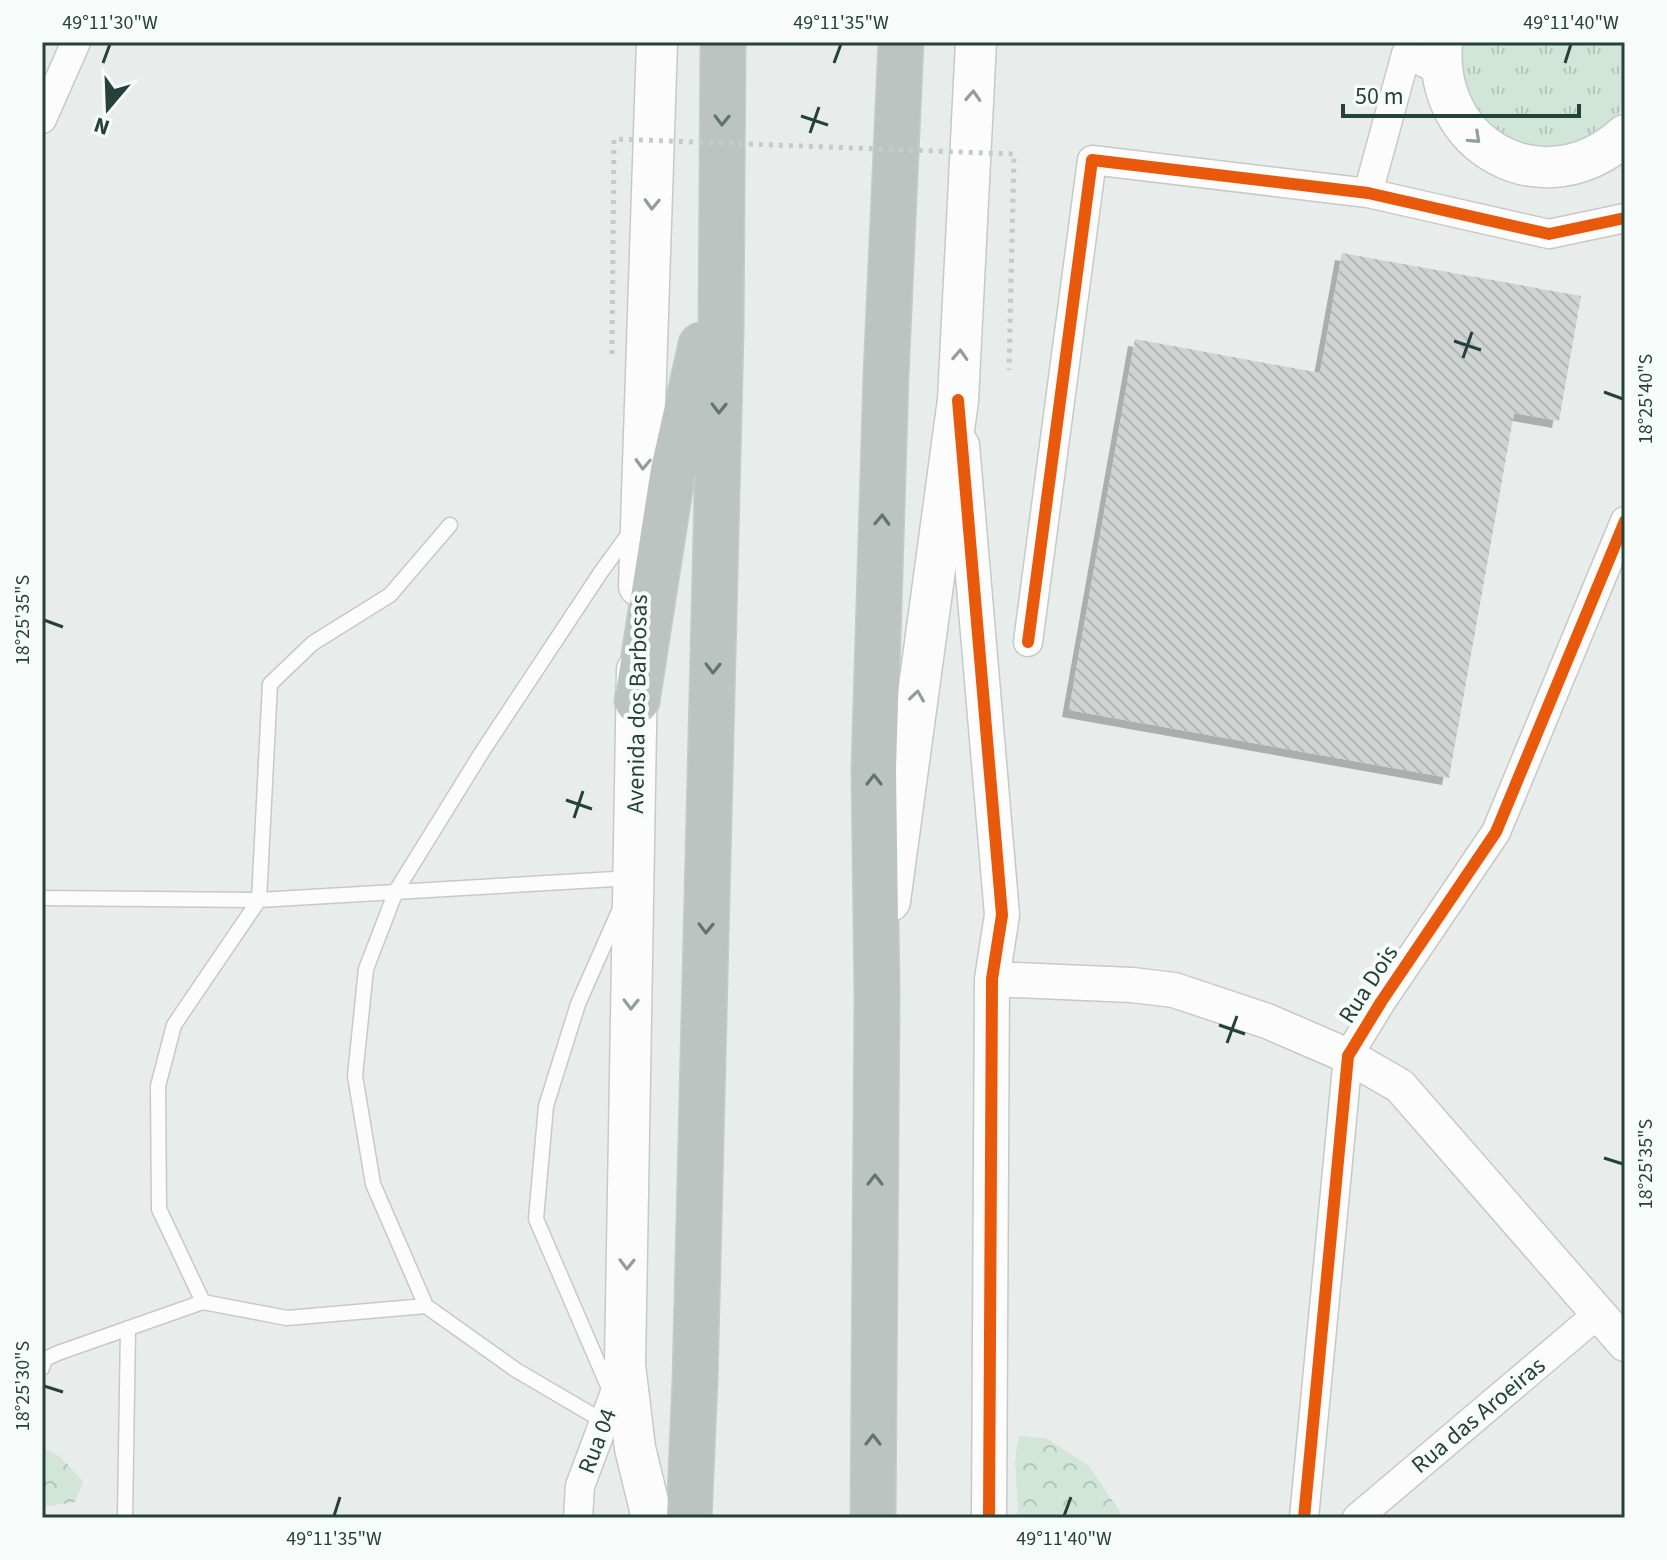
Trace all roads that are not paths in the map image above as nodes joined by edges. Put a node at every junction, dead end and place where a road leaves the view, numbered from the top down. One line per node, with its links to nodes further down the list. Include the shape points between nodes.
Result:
1 (76, 42): 7 (street)
2 (657, 42): 13 (main road, Avenida dos Barbosas, one-way to 13)
3 (723, 42): 11 (highway, one-way to 11)
4 (901, 42): 23 (highway, one-way to 4, via 874,769)
5 (976, 42): 12 (main road, one-way to 5)
6 (1440, 53): 8 (main road, one-way to 8, via 1448,100 1464,127 1486,148 1513,161 1573,165 1602,154); 9 (street, via 1406,54)
7 (42, 119)
8 (1625, 135)
9 (1368, 193): 10 (street, via 1549,234); 16 (street, via 1092,160)
10 (1625, 218)
11 (720, 261): 17 (highway, via 673,470); 37 (highway, one-way to 37)
12 (958, 400): 22 (street, via 1002,915); 23 (main road, one-way to 12)
13 (641, 516): 17 (main road, Avenida dos Barbosas); 19 (lane)
14 (1625, 521): 24 (street, Rua Dois, via 1496,832)
15 (450, 525): 21 (lane, via 390,595 313,643 270,684)
16 (1028, 642)
17 (637, 701): 18 (main road, Avenida dos Barbosas)
18 (634, 878): 19 (lane); 31 (main road, Avenida dos Barbosas, one-way to 31); 31 (lane, via 578,1004 546,1106 536,1219)
19 (396, 891): 21 (lane); 26 (lane, via 366,969 355,1076 373,1184)
20 (42, 898): 21 (lane)
21 (259, 900): 25 (lane, via 174,1025 158,1086 159,1209)
22 (992, 979): 24 (street, via 1174,990); 39 (street)
23 (877, 996): 38 (highway, one-way to 23)
24 (1348, 1056): 27 (street, via 1400,1086); 40 (street, Rua Dois)
25 (203, 1302): 26 (lane, via 287,1318); 28 (lane)
26 (426, 1306): 31 (lane, via 516,1370)
27 (1599, 1313): 29 (street); 33 (street, Rua das Aroeiras)
28 (128, 1328): 30 (lane); 34 (lane)
29 (1625, 1344)
30 (43, 1362)
31 (614, 1394): 32 (main road, Avenida dos Barbosas); 32 (lane); 35 (street, Rua 04, via 580,1486)
32 (635, 1448): 36 (main road, Avenida dos Barbosas)
33 (1360, 1517)
34 (125, 1518)
35 (578, 1518)
36 (652, 1518)
37 (689, 1518)
38 (873, 1518)
39 (989, 1518)
40 (1304, 1518)

